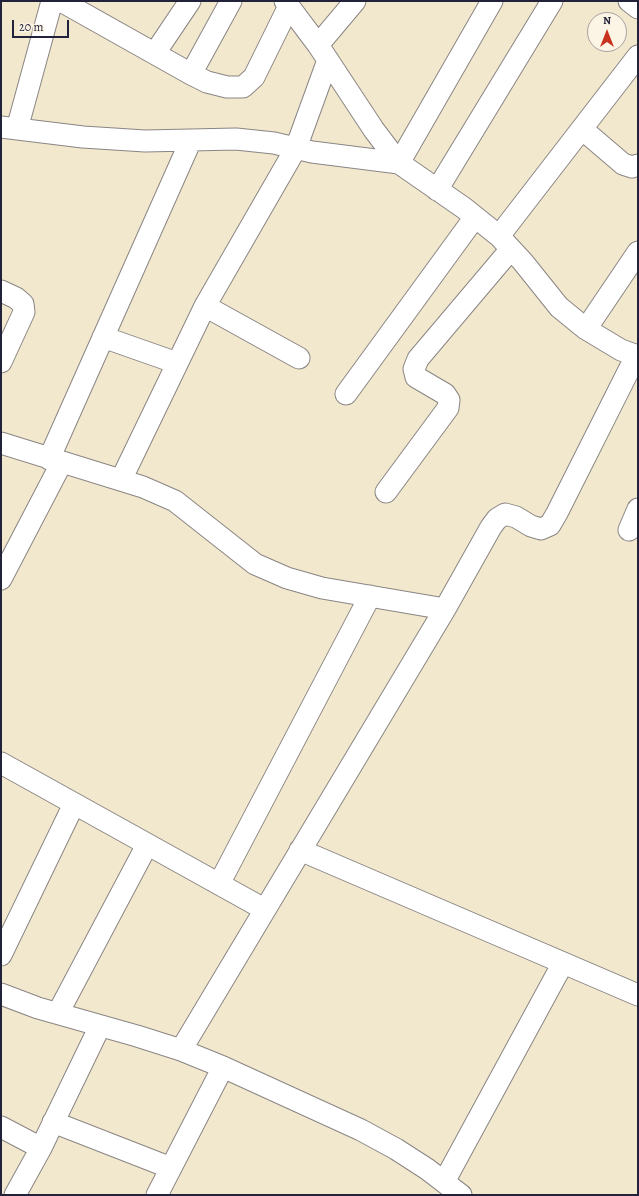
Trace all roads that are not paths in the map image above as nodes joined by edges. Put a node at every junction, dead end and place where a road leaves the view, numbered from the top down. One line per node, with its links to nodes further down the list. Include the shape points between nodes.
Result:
1 (52, 1): 15 (street)
2 (61, 1): 12 (street)
3 (190, 1): 12 (street)
4 (231, 1): 14 (street)
5 (355, 1): 11 (street)
6 (492, 1): 19 (street)
7 (552, 1): 21 (street)
8 (629, 1): 10 (street)
9 (287, 4): 11 (street); 14 (street, via 254,78 244,88 208,82)
10 (638, 8)
11 (323, 52): 18 (street); 19 (street)
12 (155, 53): 14 (street)
13 (638, 56): 16 (street)
14 (192, 74)
15 (9, 128): 17 (street, via 83,137)
16 (582, 128): 20 (street, via 623,164 632,167); 23 (street)
17 (191, 140): 18 (street, via 236,139); 28 (street)
18 (296, 148): 19 (street); 26 (street)
19 (399, 163): 21 (street)
20 (638, 165)
21 (437, 190): 22 (street)
22 (475, 217): 23 (street); 33 (street)
23 (505, 243): 27 (street, via 559,307); 37 (street, via 418,359 414,369 416,377 445,394 449,400 448,408)
24 (638, 252): 27 (street)
25 (1, 291): 31 (street, via 16,298 22,304 24,312)
26 (205, 306): 30 (street); 32 (street)
27 (586, 329): 29 (street, via 621,350)
28 (103, 337): 32 (street); 35 (street)
29 (637, 356): 42 (street, via 550,525 541,529 505,514 497,518)
30 (300, 358)
31 (1, 362)
32 (177, 363): 36 (street)
33 (346, 394)
34 (1, 443): 35 (street)
35 (55, 461): 36 (street); 40 (street)
36 (121, 480): 41 (street, via 175,501 255,564 287,578 322,588)
37 (386, 492)
38 (638, 509): 39 (street)
39 (629, 530)
40 (1, 579)
41 (370, 596): 42 (street); 47 (street)
42 (445, 609): 46 (street)
43 (1, 763): 44 (street)
44 (74, 804): 45 (street); 49 (street)
45 (147, 845): 47 (street); 53 (street)
46 (300, 850): 48 (street); 50 (street)
47 (219, 884): 48 (street)
48 (264, 909): 55 (street)
49 (1, 954)
50 (562, 963): 52 (street); 61 (street)
51 (1, 994): 53 (street)
52 (638, 996)
53 (58, 1013): 54 (street)
54 (100, 1026): 55 (street); 57 (street)
55 (181, 1050): 56 (street)
56 (223, 1067): 60 (street); 61 (street, via 361,1130 427,1169)
57 (53, 1122): 59 (street); 60 (street)
58 (1, 1127): 59 (street)
59 (40, 1148): 62 (street)
60 (172, 1168): 63 (street)
61 (453, 1191)
62 (15, 1195)
63 (157, 1195)

